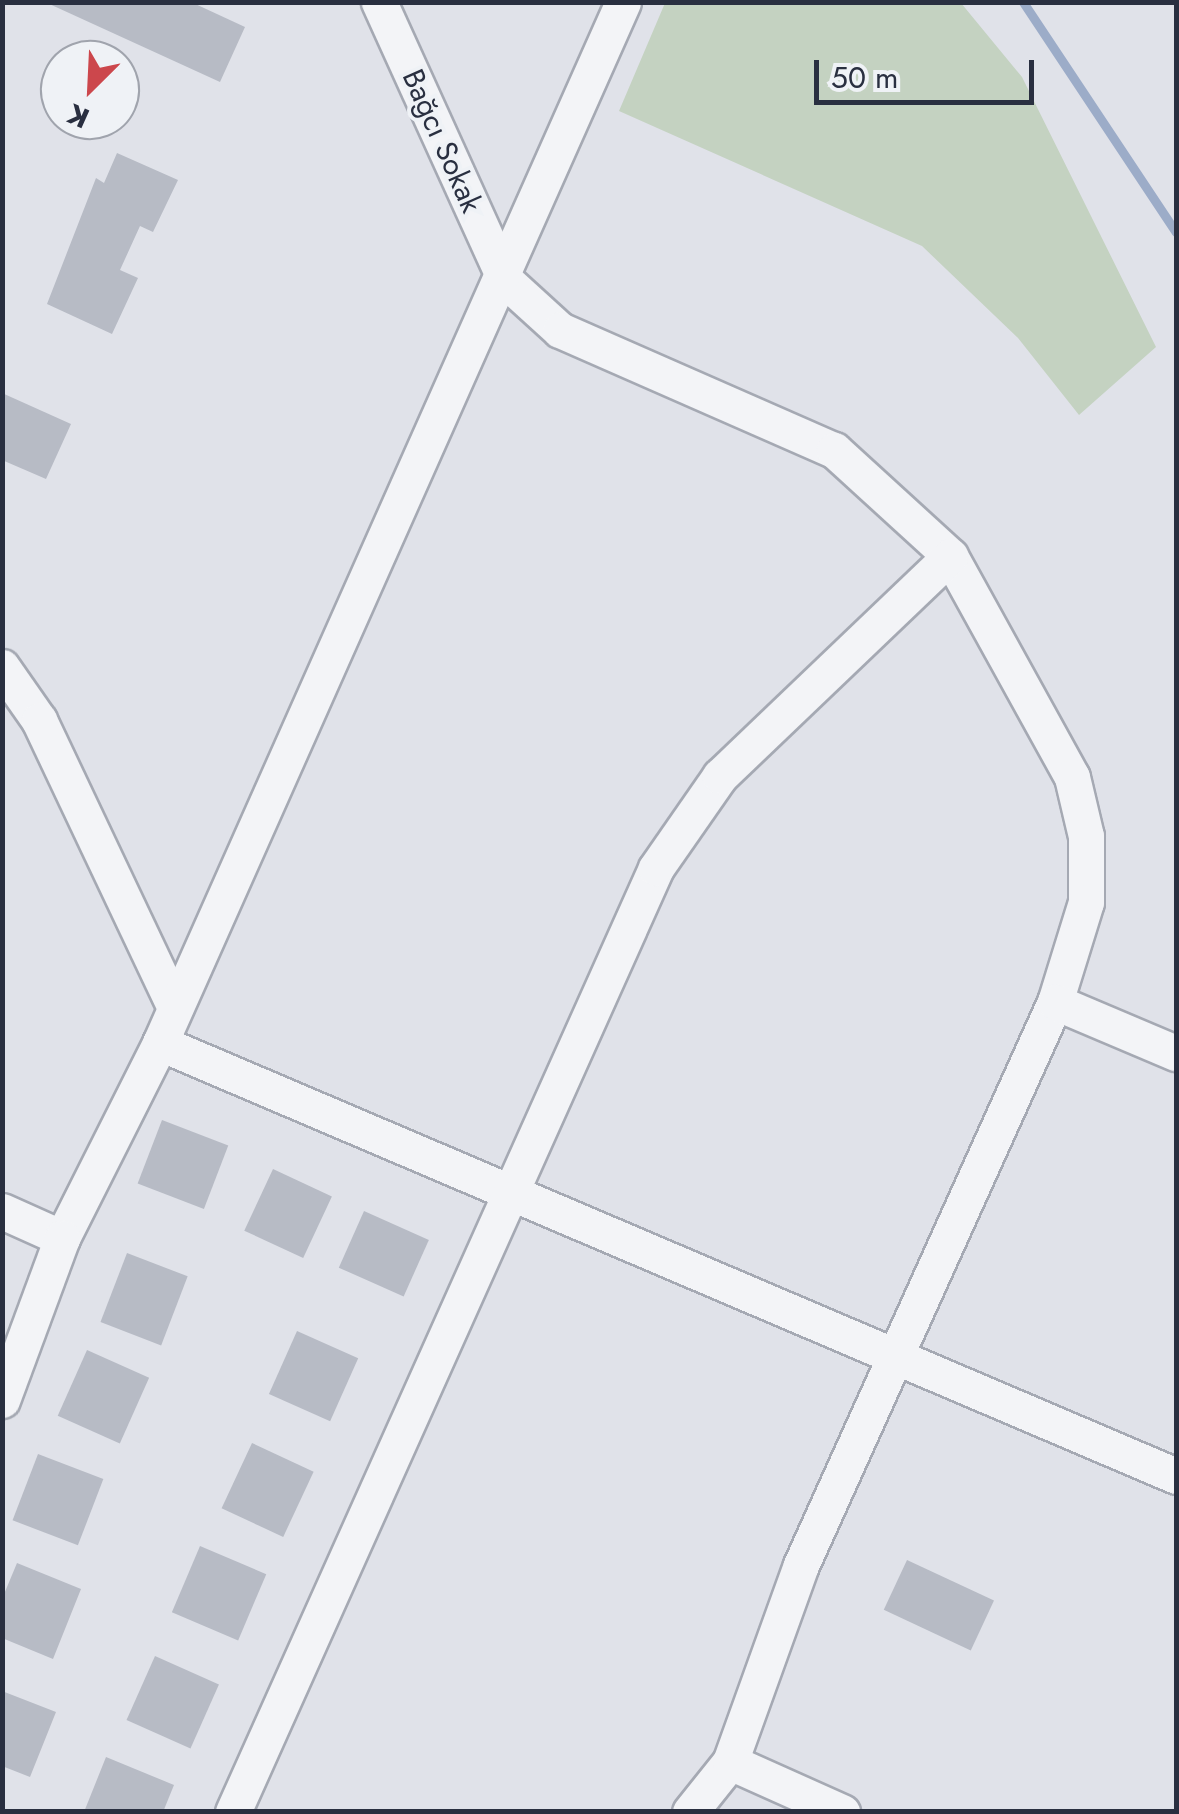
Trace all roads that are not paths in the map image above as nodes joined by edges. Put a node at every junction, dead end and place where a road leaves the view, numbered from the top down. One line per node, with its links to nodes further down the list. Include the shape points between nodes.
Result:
1 (380, 2): 3 (street, Bağcı Sokak)
2 (622, 2): 3 (street, via 514,233)
3 (505, 280): 4 (street, via 560,330 834,450); 7 (street, via 351,601)
4 (950, 556): 6 (street, via 1072,777 1086,836 1086,902); 10 (street, via 720,776 656,868)
5 (2, 667): 7 (street, via 39,720)
6 (1055, 1002): 9 (street); 13 (street)
7 (175, 1008): 8 (street)
8 (160, 1043): 10 (street); 12 (street)
9 (1176, 1053)
10 (512, 1190): 13 (street); 17 (street)
11 (2, 1211): 12 (street)
12 (62, 1238): 14 (street)
13 (898, 1358): 15 (street); 16 (street, via 801,1565)
14 (2, 1400)
15 (1176, 1476)
16 (730, 1762): 18 (street); 19 (street)
17 (233, 1812)
18 (690, 1812)
19 (842, 1812)

